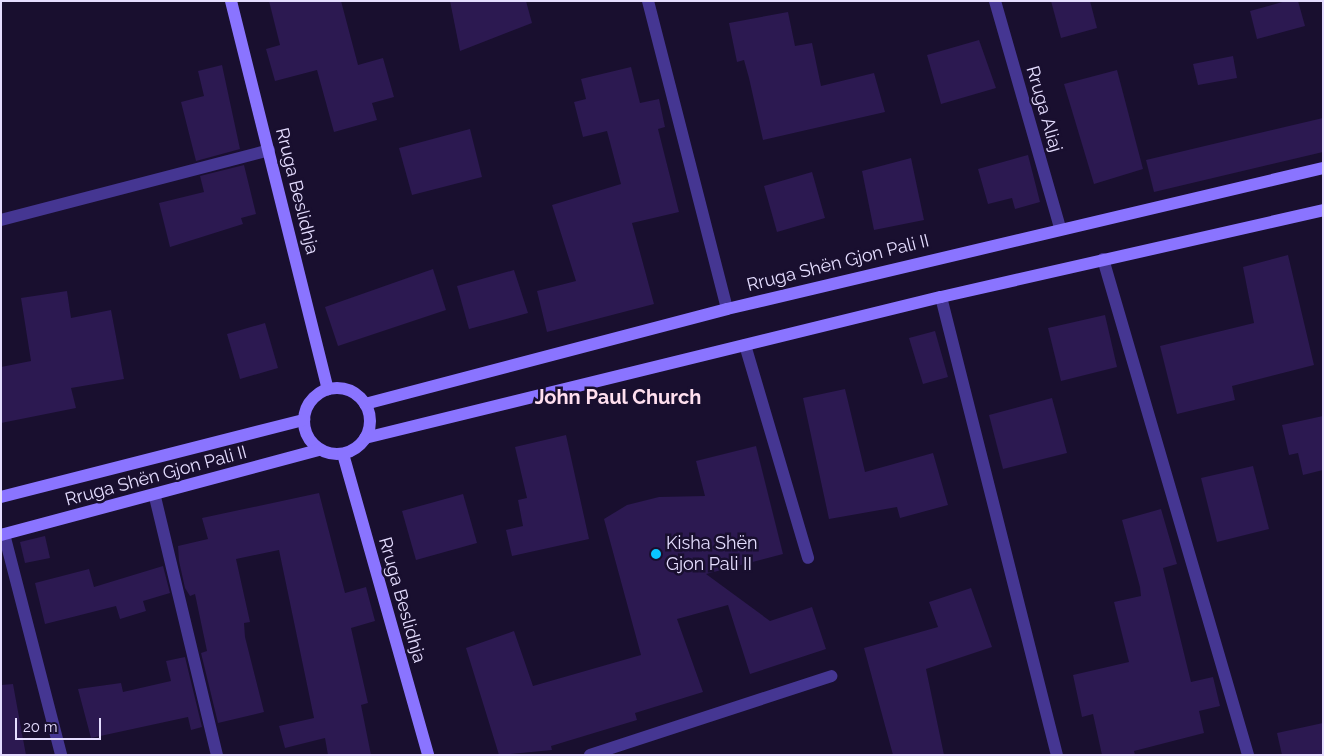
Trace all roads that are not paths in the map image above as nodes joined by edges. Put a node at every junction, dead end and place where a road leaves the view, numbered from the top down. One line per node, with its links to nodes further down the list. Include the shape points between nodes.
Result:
1 (231, 1): 4 (street, Rruga Beslidhja)
2 (648, 1): 11 (street)
3 (995, 1): 8 (street, Rruga Aliaj)
4 (269, 150): 7 (street); 13 (street, Rruga Beslidhja)
5 (1323, 168): 8 (street, Rruga Shën Gjon Pali II)
6 (1323, 210): 9 (street)
7 (1, 220)
8 (1060, 227): 11 (street, Rruga Shën Gjon Pali II)
9 (1103, 259): 10 (street); 29 (street)
10 (941, 297): 12 (street); 28 (street)
11 (727, 308): 14 (street, Rruga Shën Gjon Pali II)
12 (745, 345): 16 (street); 22 (street)
13 (328, 390): 14 (street, via 349,391); 15 (street, via 311,401)
14 (365, 404): 16 (street, via 370,421)
15 (304, 420): 17 (street, via 308,437); 19 (street, Rruga Shën Gjon Pali II)
16 (366, 438): 18 (street)
17 (319, 450): 18 (street); 20 (street, Rruga Shën Gjon Pali II)
18 (343, 454): 26 (street, Rruga Beslidhja)
19 (1, 496)
20 (155, 497): 21 (street, Rruga Shën Gjon Pali II); 25 (street)
21 (3, 534): 24 (street)
22 (808, 558)
23 (831, 676): 27 (street)
24 (61, 755)
25 (217, 755)
26 (428, 755)
27 (590, 755)
28 (1057, 755)
29 (1248, 755)

